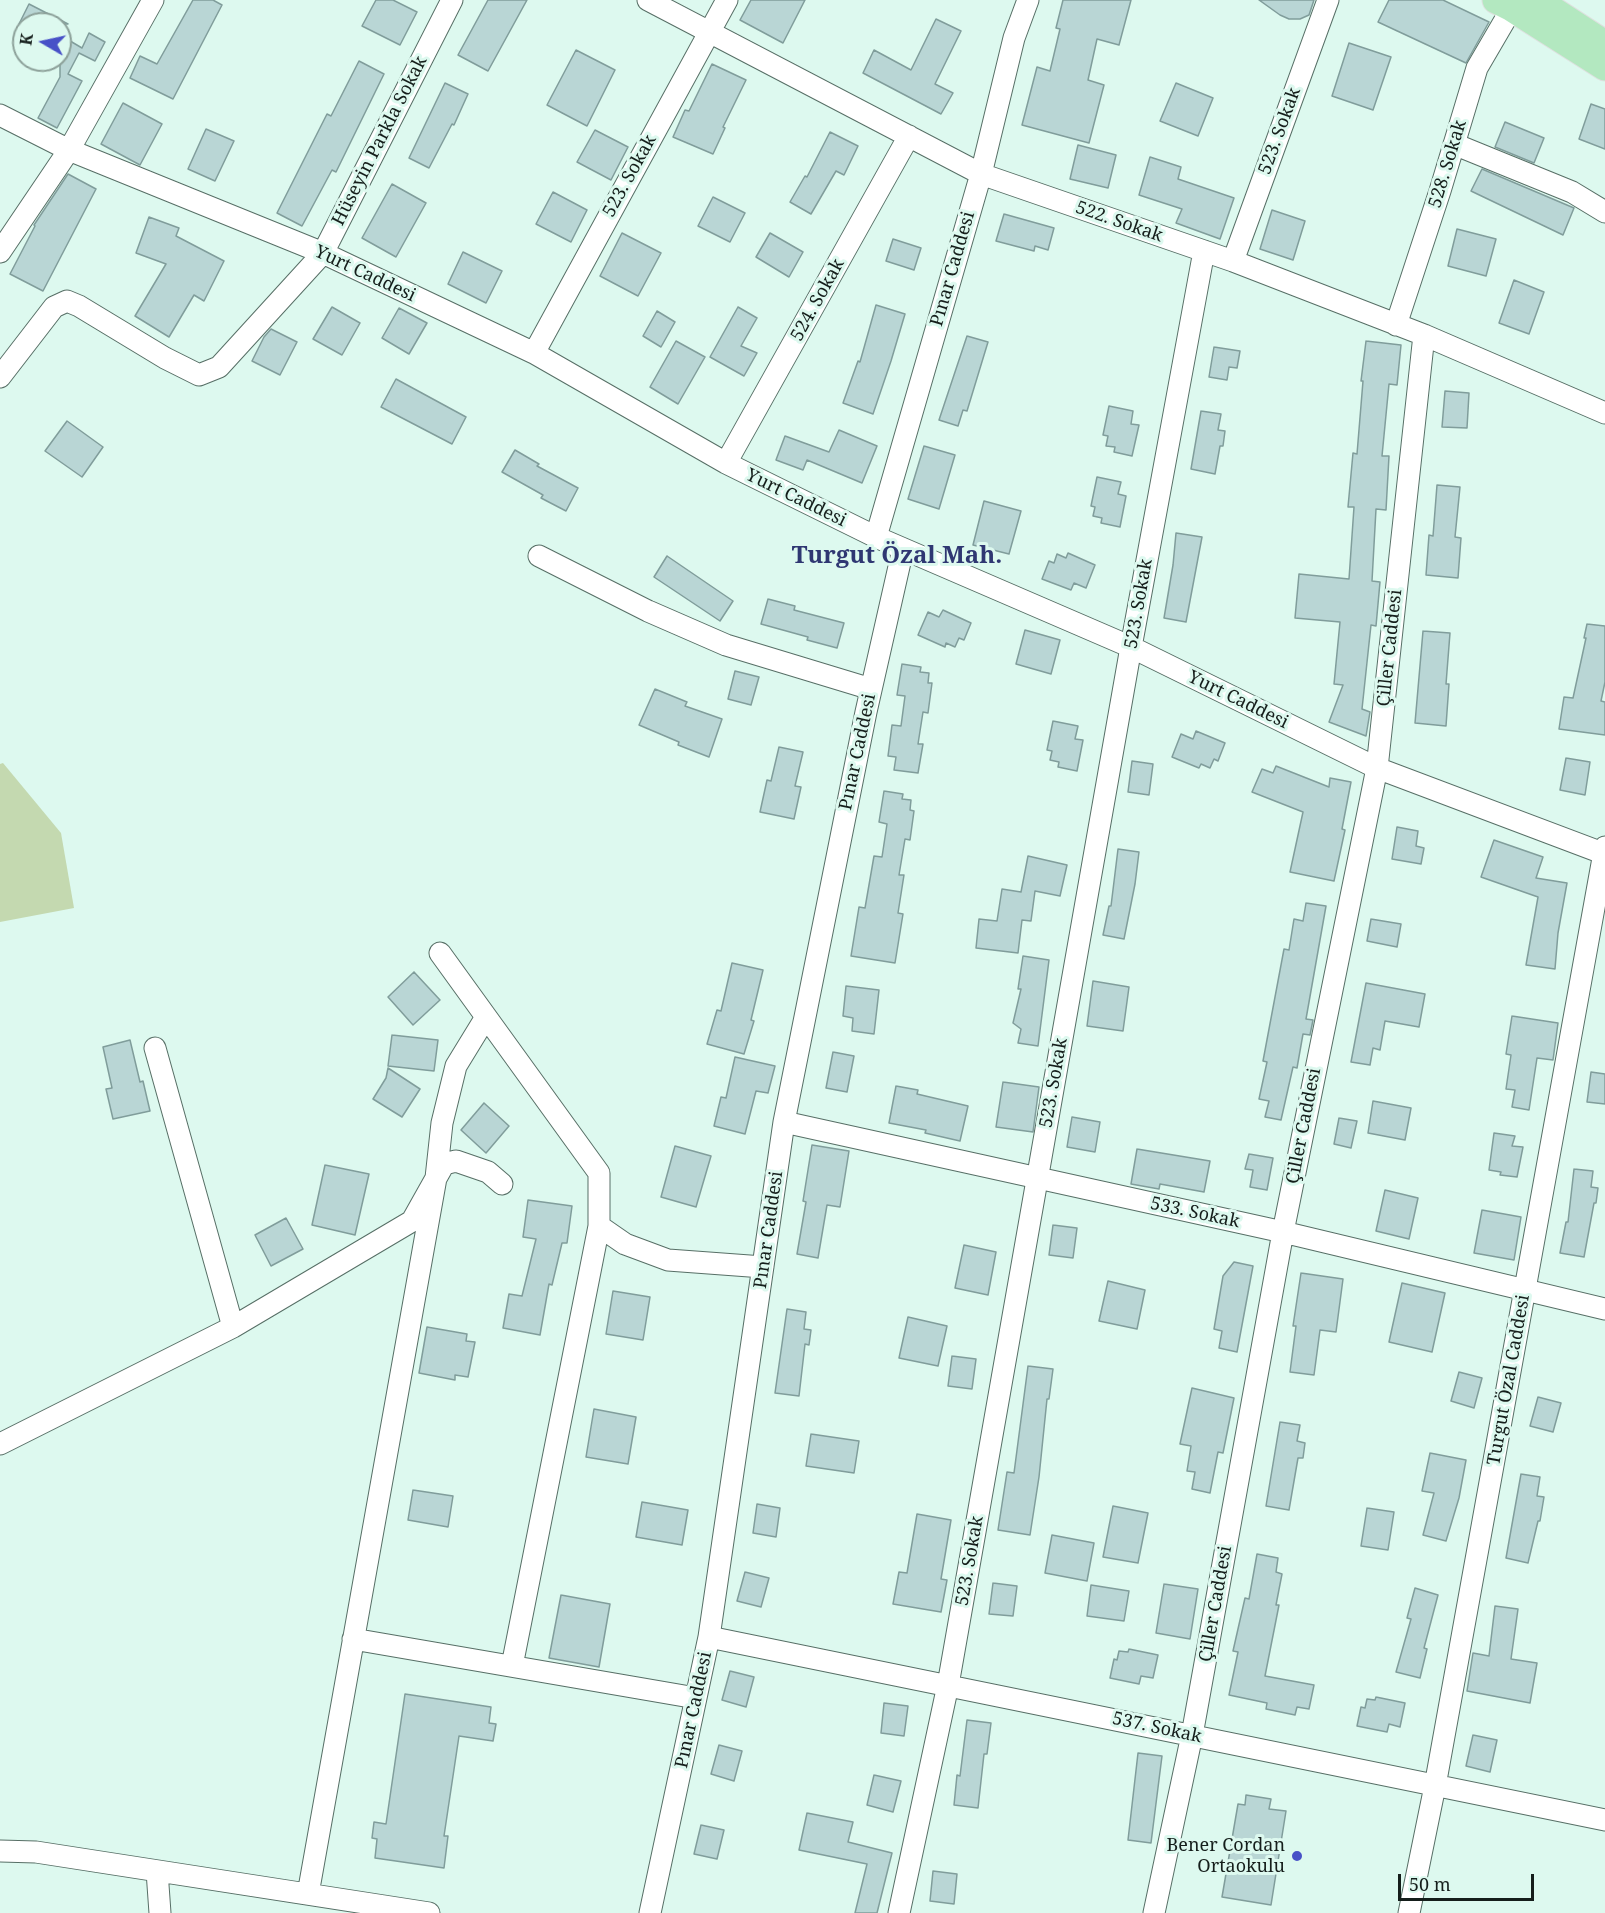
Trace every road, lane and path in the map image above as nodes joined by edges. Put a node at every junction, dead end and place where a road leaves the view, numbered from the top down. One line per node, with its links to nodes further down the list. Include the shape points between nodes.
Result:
1 (153, 0): 14 (street)
2 (452, 0): 19 (street, Hüseyin Parkla Sokak)
3 (648, 0): 8 (street, 522. Sokak)
4 (727, 0): 8 (street, 523. Sokak)
5 (1028, 0): 15 (street, Pınar Caddesi, via 1014,38)
6 (1328, 0): 20 (street, 523. Sokak)
7 (1515, 3): 9 (main road); 10 (main road); 13 (street, 528. Sokak, via 1478,68)
8 (709, 32): 12 (street, 522. Sokak); 23 (street, 523. Sokak)
9 (1603, 38)
10 (1605, 67)
11 (0, 115): 14 (street, Yurt Caddesi)
12 (909, 136): 15 (street, 522. Sokak); 26 (street, 524. Sokak)
13 (1454, 144): 16 (street, via 1572,192); 21 (street, 528. Sokak)
14 (69, 150): 18 (street); 19 (street, Yurt Caddesi)
15 (981, 174): 17 (street, 522. Sokak); 27 (street, Pınar Caddesi)
16 (1605, 213)
17 (1204, 251): 20 (street, 522. Sokak); 30 (street, 523. Sokak)
18 (0, 252)
19 (323, 253): 23 (street, Yurt Caddesi); 24 (street, Hüseyin Parkla Sokak, via 219,367 200,375 67,301 54,306)
20 (1233, 261): 21 (street, 522. Sokak)
21 (1395, 325): 22 (street, 522. Sokak)
22 (1424, 335): 25 (street, 522. Sokak); 32 (street, Çiller Caddesi)
23 (534, 353): 26 (street, Yurt Caddesi)
24 (0, 376)
25 (1605, 412)
26 (726, 463): 27 (street, Yurt Caddesi)
27 (876, 537): 28 (street, Yurt Caddesi)
28 (903, 549): 30 (street, Yurt Caddesi); 31 (street, Pınar Caddesi)
29 (539, 556): 31 (street, via 726,645)
30 (1131, 647): 32 (street, Yurt Caddesi); 39 (street, 523. Sokak)
31 (871, 689): 37 (street, Pınar Caddesi)
32 (1377, 768): 33 (street, Yurt Caddesi); 42 (street, Çiller Caddesi)
33 (1605, 852): 44 (street, Turgut Özal Caddesi)
34 (440, 953): 35 (street)
35 (486, 1017): 38 (street, via 456,1066 442,1123); 41 (street, via 599,1173)
36 (155, 1048): 46 (street)
37 (784, 1122): 39 (street, 533. Sokak); 43 (street, Pınar Caddesi)
38 (436, 1178): 40 (street, via 444,1164 456,1161 488,1172); 46 (street, via 412,1221); 49 (street)
39 (1037, 1178): 42 (street, 533. Sokak); 51 (street, 523. Sokak)
40 (502, 1184)
41 (599, 1226): 43 (street, via 625,1244 668,1260); 50 (street)
42 (1283, 1232): 44 (street, 533. Sokak); 53 (street, Çiller Caddesi)
43 (763, 1267): 48 (street, Pınar Caddesi)
44 (1525, 1290): 45 (street, 533. Sokak); 54 (street, Turgut Özal Caddesi)
45 (1605, 1309)
46 (233, 1327): 47 (street)
47 (0, 1444)
48 (710, 1637): 51 (street, 537. Sokak); 52 (street, Pınar Caddesi)
49 (353, 1639): 50 (street); 58 (street)
50 (512, 1666): 52 (street)
51 (948, 1685): 53 (street, 537. Sokak); 62 (street, 523. Sokak)
52 (696, 1698): 61 (street, Pınar Caddesi)
53 (1192, 1735): 54 (street, 537. Sokak); 63 (street, Çiller Caddesi)
54 (1435, 1786): 55 (street, 537. Sokak); 64 (street, Turgut Özal Caddesi)
55 (1605, 1820)
56 (0, 1851): 57 (street, via 36,1852)
57 (157, 1871): 58 (street); 59 (street)
58 (308, 1894): 60 (street)
59 (160, 1913)
60 (429, 1913)
61 (651, 1913)
62 (899, 1913)
63 (1154, 1913)
64 (1409, 1913)

